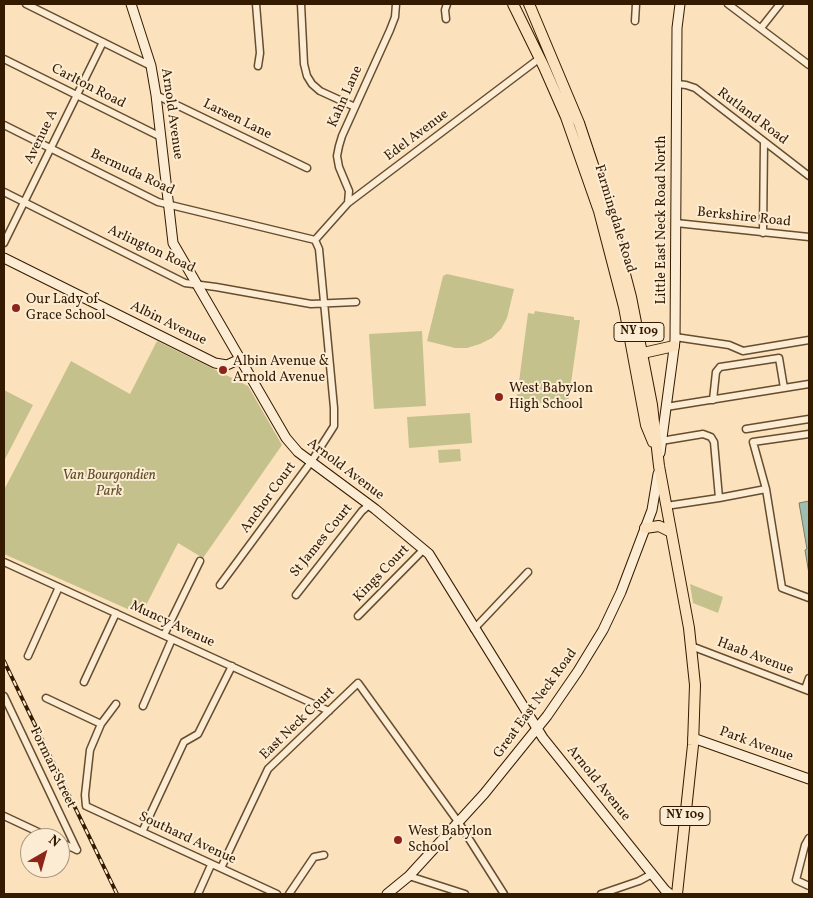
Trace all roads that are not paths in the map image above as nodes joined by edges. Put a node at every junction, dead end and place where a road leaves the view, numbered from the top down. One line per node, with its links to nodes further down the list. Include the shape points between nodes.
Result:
1 (26, 4): 17 (street)
2 (131, 4): 22 (street, Arnold Avenue)
3 (256, 4): 23 (street)
4 (301, 4): 27 (street, via 307,76 320,91)
5 (396, 4): 27 (street, Kahn Lane, via 390,30)
6 (447, 4): 14 (street)
7 (514, 4): 19 (main road, Farmingdale Road / NY 109)
8 (521, 4): 18 (main road)
9 (529, 4): 18 (main road, Farmingdale Road / NY 109)
10 (636, 4): 15 (street)
11 (680, 4): 24 (street, Little East Neck Road North)
12 (728, 4): 16 (street)
13 (780, 4): 16 (street)
14 (446, 19)
15 (635, 21)
16 (761, 28): 21 (street)
17 (103, 42): 22 (street); 25 (street, Avenue A)
18 (551, 53): 49 (main road, Farmingdale Road / NY 109, via 609,212)
19 (540, 58): 36 (street, Edel Avenue); 59 (main road, Farmingdale Road / NY 109, via 570,129 602,220 626,312 646,425)
20 (4, 59): 25 (street, Carlton Road)
21 (809, 65)
22 (151, 66): 26 (street, Arnold Avenue)
23 (258, 66)
24 (677, 84): 30 (street, Rutland Road, via 695,88); 38 (street, Little East Neck Road North)
25 (77, 95): 29 (street, Carlton Road); 31 (street, Avenue A)
26 (156, 95): 29 (street, Arnold Avenue); 32 (street, Larsen Lane)
27 (356, 107): 36 (street, Kahn Lane, via 342,136 337,156 348,191)
28 (4, 125): 31 (street, Bermuda Road)
29 (161, 137): 37 (street, Arnold Avenue)
30 (764, 142): 33 (street, Rutland Road); 39 (street)
31 (51, 148): 35 (street, Avenue A); 37 (street, Bermuda Road)
32 (307, 168)
33 (809, 176)
34 (4, 192): 35 (street, Arlington Road)
35 (24, 202): 42 (street, Avenue A); 44 (street, Arlington Road, via 185,283)
36 (348, 203): 41 (street, Edel Avenue)
37 (169, 205): 41 (street, Bermuda Road); 44 (street, Arnold Avenue, via 173,243)
38 (676, 223): 39 (street, Berkshire Road); 48 (street, Little East Neck Road North)
39 (763, 233): 40 (street, Berkshire Road)
40 (809, 237)
41 (315, 240): 46 (street, Anchor Court, via 319,248)
42 (4, 243)
43 (4, 258): 50 (street, Albin Avenue, via 215,363 227,365)
44 (198, 285): 46 (street, Arlington Road); 50 (street, Arnold Avenue)
45 (356, 302): 46 (street, Arlington Road)
46 (325, 304): 60 (street, Anchor Court, via 334,426)
47 (809, 340): 48 (street, via 743,350 729,345)
48 (674, 342): 49 (main road); 54 (street, Little East Neck Road North)
49 (643, 352): 59 (main road, Farmingdale Road / NY 109, via 655,422)
50 (240, 359): 60 (street, Arnold Avenue, via 289,442)
51 (809, 384): 52 (street)
52 (784, 388): 53 (street); 53 (street, via 779,358 720,367 716,372)
53 (713, 400): 54 (street)
54 (666, 407): 58 (street, Little East Neck Road North)
55 (809, 419): 56 (street)
56 (746, 429)
57 (809, 434): 62 (street, via 754,442)
58 (661, 441): 61 (street, Little East Neck Road North); 63 (street, via 703,434 711,437)
59 (656, 453): 61 (main road, Farmingdale Road / NY 109)
60 (311, 462): 64 (street, Arnold Avenue); 72 (street, Anchor Court)
61 (659, 466): 65 (main road, NY 109); 66 (street, Great East Neck Road, via 655,500)
62 (766, 489): 63 (street); 75 (street, via 782,588)
63 (718, 498): 65 (street)
64 (369, 505): 68 (street, Arnold Avenue); 74 (street, St James Court)
65 (666, 506): 67 (main road, NY 109)
66 (645, 528): 67 (main road, via 659,526); 93 (street, Great East Neck Road, via 603,630 574,678)
67 (671, 532): 81 (main road, NY 109)
68 (424, 548): 77 (street, Kings Court); 78 (street, Arnold Avenue)
69 (200, 561): 79 (street)
70 (4, 562): 73 (street, Muncy Avenue)
71 (528, 572): 78 (street)
72 (220, 585)
73 (59, 587): 76 (street, Muncy Avenue); 82 (street)
74 (296, 595)
75 (809, 598)
76 (116, 613): 79 (street, Muncy Avenue); 85 (street)
77 (358, 616)
78 (474, 629): 93 (street, Arnold Avenue)
79 (164, 635): 80 (street, Muncy Avenue)
80 (172, 639): 83 (street, Muncy Avenue); 90 (street)
81 (691, 646): 86 (street, Haab Avenue); 94 (main road, NY 109, via 695,684)
82 (28, 656)
83 (232, 666): 91 (street, Muncy Avenue); 100 (street, via 198,734 184,742)
84 (809, 678): 86 (street)
85 (84, 682)
86 (807, 690)
87 (4, 696): 99 (street, Forman Street)
88 (46, 698): 92 (street)
89 (116, 704): 92 (street)
90 (143, 706)
91 (329, 710): 97 (street, East Neck Court, via 358,682); 106 (street, East Neck Court, via 268,769)
92 (101, 724): 100 (street, Southard Avenue, via 90,750 86,806)
93 (537, 728): 97 (street, Great East Neck Road); 107 (street, Arnold Avenue)
94 (694, 738): 95 (street, Park Avenue); 118 (main road, NY 109)
95 (809, 778)
96 (4, 816): 98 (street)
97 (459, 823): 108 (street, Great East Neck Road); 115 (street)
98 (30, 828)
99 (67, 828)
100 (142, 832): 105 (street, Southard Avenue)
101 (70, 835): 103 (street, Forman Street, via 77,850)
102 (809, 838): 109 (street, via 796,880)
103 (70, 847)
104 (324, 855): 112 (street, via 314,857)
105 (211, 865): 106 (street, Southard Avenue); 110 (street)
106 (221, 868): 111 (street, Southard Avenue)
107 (652, 874): 116 (street); 117 (street, Arnold Avenue)
108 (409, 876): 113 (street, Great East Neck Road); 114 (street)
109 (809, 886)
110 (198, 894)
111 (277, 894)
112 (289, 894)
113 (386, 894)
114 (464, 894)
115 (504, 894)
116 (601, 894)
117 (670, 894)
118 (677, 894)

